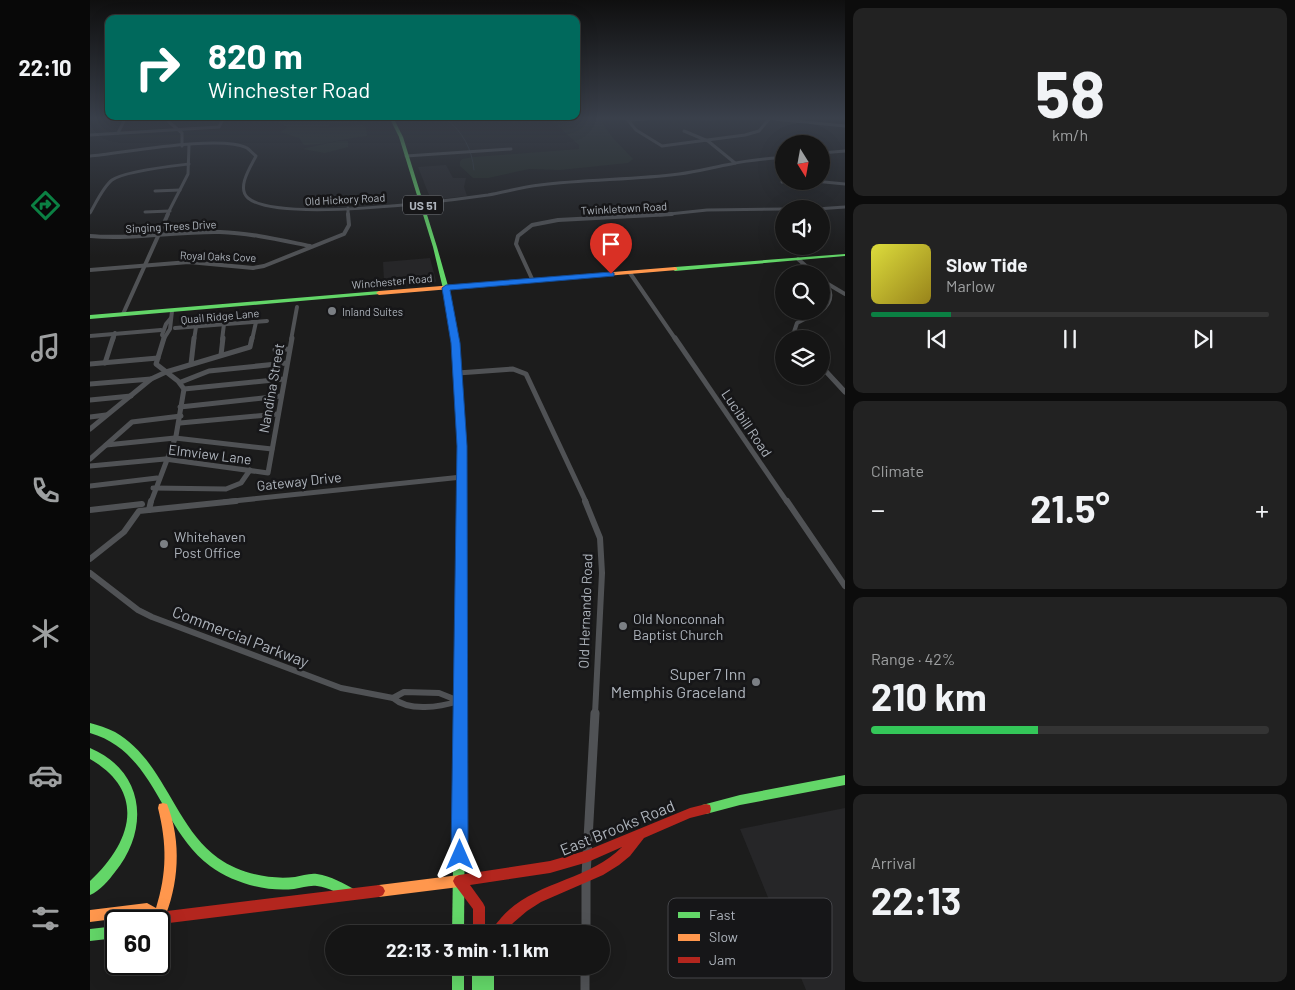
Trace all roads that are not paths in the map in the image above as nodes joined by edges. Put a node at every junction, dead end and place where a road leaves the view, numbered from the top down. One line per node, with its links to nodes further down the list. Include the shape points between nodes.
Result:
1 (179, 165): 12 (street, via 117,178 111,181)
2 (189, 165): 8 (street)
3 (251, 165): 14 (street, Old Hickory Road, via 244,187 245,195 255,202 306,210)
4 (409, 165): 10 (main road, US 51)
5 (724, 165): 10 (street, Old Hickory Road, via 682,174 538,186)
6 (830, 183): 7 (street)
7 (845, 184)
8 (180, 190): 9 (street); 17 (street)
9 (155, 191)
10 (422, 203): 14 (street, Old Hickory Road); 31 (main road, US 51)
11 (90, 204): 12 (street)
12 (96, 204): 19 (street)
13 (845, 207): 15 (street)
14 (348, 208): 22 (street, Royal Oaks Cove, via 347,231)
15 (830, 208)
16 (775, 209): 29 (street, Twinkletown Road, via 707,210 558,220 532,225 518,236 516,244)
17 (170, 211): 18 (street); 20 (street)
18 (145, 212)
19 (90, 213)
20 (157, 235): 21 (street, Singing Trees Drive); 22 (street, Singing Trees Drive, via 229,232); 26 (street)
21 (90, 236)
22 (312, 246): 26 (street, Royal Oaks Cove, via 253,268 189,262)
23 (845, 255): 24 (main road, Winchester Road)
24 (798, 259): 25 (street); 28 (main road, Winchester Road)
25 (805, 265)
26 (143, 266): 27 (street, Royal Oaks Cove); 36 (street)
27 (90, 270)
28 (630, 273): 29 (main road, Winchester Road); 92 (street, Lucibill Road)
29 (533, 281): 31 (main road, Winchester Road)
30 (830, 285): 33 (street)
31 (446, 288): 37 (main road, Winchester Road); 57 (main road, US 51)
32 (830, 290): 34 (street)
33 (845, 294)
34 (830, 303)
35 (297, 307): 48 (street, Nandina Street)
36 (123, 314): 37 (main road, Winchester Road); 38 (main road, Winchester Road)
37 (172, 315): 44 (street)
38 (90, 317)
39 (803, 320): 45 (street, via 797,323)
40 (267, 321): 41 (street, Quail Ridge Lane)
41 (256, 322): 42 (street, Quail Ridge Lane); 50 (street, via 250,347)
42 (224, 324): 43 (street, Quail Ridge Lane); 50 (street)
43 (196, 326): 44 (street, Quail Ridge Lane); 54 (street)
44 (167, 329): 46 (street, Quail Ridge Lane); 51 (street, via 168,335 164,337)
45 (795, 330)
46 (115, 333): 47 (street, Quail Ridge Lane); 52 (street)
47 (90, 336)
48 (289, 349): 49 (street); 55 (street, Nandina Street)
49 (275, 350)
50 (220, 355): 54 (street)
51 (158, 358): 52 (street); 56 (street, via 157,366)
52 (106, 363): 53 (street)
53 (90, 364)
54 (191, 364): 56 (street)
55 (287, 364): 60 (street, Nandina Street); 61 (street, via 209,371)
56 (166, 372): 59 (street); 61 (street)
57 (458, 373): 83 (main road, US 51); 100 (street, Old Hernando Road, via 513,369 526,374 599,532 602,572)
58 (830, 376): 64 (street)
59 (151, 379): 62 (street); 65 (street)
60 (284, 379): 63 (street); 66 (street, Nandina Street)
61 (181, 382): 63 (street)
62 (90, 384)
63 (184, 389): 68 (street)
64 (845, 392)
65 (131, 396): 67 (street); 70 (street)
66 (281, 396): 68 (street); 69 (street, Nandina Street)
67 (90, 400)
68 (180, 407): 71 (street)
69 (278, 414): 73 (street); 77 (street, Nandina Street)
70 (106, 415): 72 (street); 74 (street)
71 (181, 416): 73 (street); 76 (street, via 132,422)
72 (90, 417)
73 (180, 423): 75 (street)
74 (90, 429)
75 (175, 438): 76 (street); 77 (street); 79 (street)
76 (106, 445): 78 (street)
77 (272, 449): 82 (street, Nandina Street)
78 (90, 459)
79 (165, 459): 80 (street, Elmview Lane); 81 (street, Elmview Lane); 84 (street)
80 (90, 466)
81 (250, 470): 82 (street, Elmview Lane); 86 (street, via 241,483 226,489)
82 (268, 473)
83 (462, 477): 89 (street, Gateway Drive); 94 (main road, US 51)
84 (157, 478): 85 (street); 86 (street)
85 (90, 486)
86 (153, 488): 89 (street)
87 (142, 504): 88 (street)
88 (90, 510)
89 (149, 510): 90 (street, Gateway Drive, via 139,511 123,534)
90 (90, 559)
91 (90, 574): 93 (street, Commercial Parkway, via 152,617 341,688)
92 (845, 586)
93 (393, 698): 94 (street, Commercial Parkway, via 404,692 439,693); 94 (street, Commercial Parkway, via 401,705 442,706)
94 (460, 701): 102 (main road, US 51)
95 (90, 728): 98 (main road, via 106,732 132,749)
96 (90, 754): 103 (main road, via 111,765 126,781 134,815 122,852)
97 (845, 780): 99 (main road, East Brooks Road, via 704,809)
98 (156, 788): 104 (main road, via 194,846 233,874 278,883 317,880); 105 (main road, via 174,846 170,882)
99 (641, 834): 100 (main road, East Brooks Road); 101 (main road, via 614,862)
100 (588, 856): 101 (street, Old Hernando Road); 102 (main road, East Brooks Road, via 550,867)
101 (586, 875): 111 (main road, via 520,905); 112 (street, Old Hernando Road)
102 (459, 880): 104 (main road, East Brooks Road); 109 (main road, US 51); 110 (main road, via 479,907)
103 (90, 889)
104 (352, 894): 108 (main road, East Brooks Road)
105 (160, 910)
106 (105, 914): 107 (main road, East Brooks Road)
107 (90, 916)
108 (170, 918)
109 (458, 925)
110 (479, 925)
111 (502, 925)
112 (586, 925)
113 (105, 933): 114 (main road)
114 (90, 935)
115 (458, 975): 119 (main road)
116 (478, 975): 120 (main road)
117 (488, 975): 121 (main road)
118 (585, 975): 122 (street)
119 (458, 990)
120 (478, 990)
121 (488, 990)
122 (585, 990)

